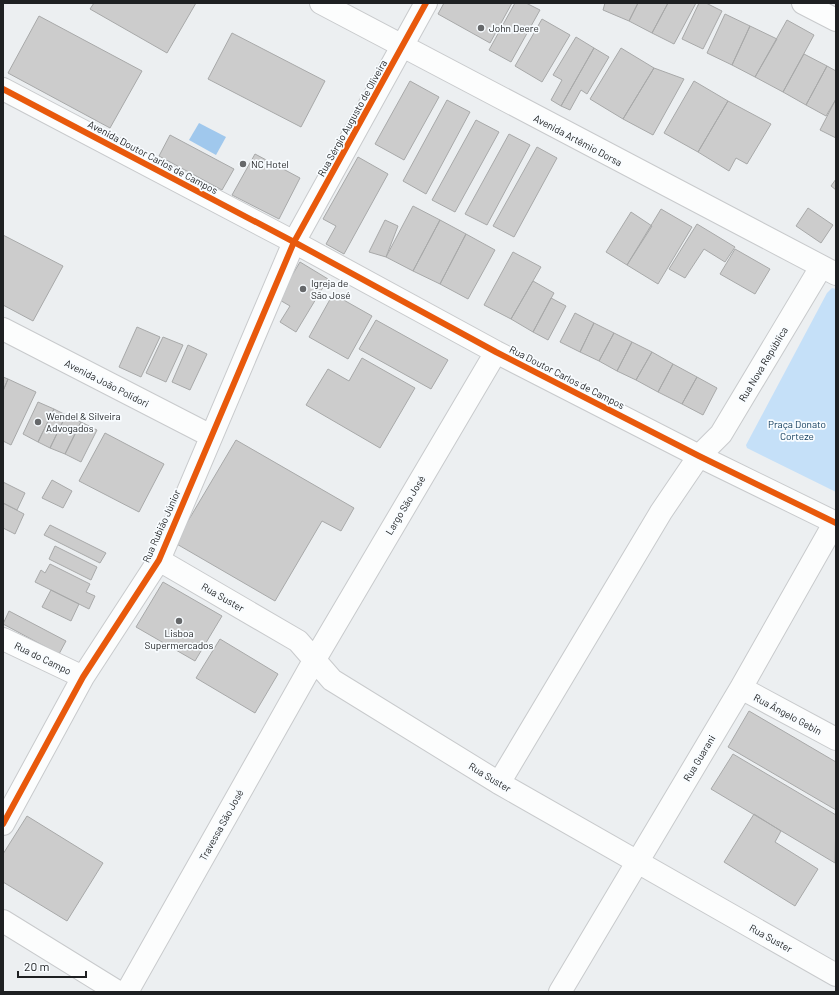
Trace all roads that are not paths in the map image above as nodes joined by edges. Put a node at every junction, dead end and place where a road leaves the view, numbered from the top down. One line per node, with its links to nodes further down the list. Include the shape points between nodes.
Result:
1 (321, 3): 5 (street, Avenida Artêmio Dorsa)
2 (426, 3): 5 (street, Rua Sérgio Augusto de Oliveira)
3 (803, 3): 4 (street)
4 (836, 20)
5 (402, 47): 7 (street, Rua Sérgio Augusto de Oliveira); 8 (street, Avenida Artêmio Dorsa)
6 (3, 89): 7 (street, Avenida Doutor Carlos de Campos)
7 (294, 242): 10 (street, Rua Doutor Carlos de Campos); 11 (street, Rua Rubião Júnior)
8 (829, 271): 12 (street, Rua Nova República, via 722,434)
9 (3, 329): 11 (street, Avenida João Polidori)
10 (496, 352): 12 (street, Rua Doutor Carlos de Campos); 16 (street, Largo São José)
11 (211, 436): 14 (street, Rua Rubião Júnior)
12 (699, 456): 13 (street, Rua Doutor Carlos de Campos); 20 (street, Rua Nova República, via 661,512)
13 (836, 522): 18 (street, Rua Guarani)
14 (159, 560): 16 (street, Rua Suster, via 298,641); 17 (street, Rua Rubião Júnior)
15 (3, 639): 17 (street, Rua do Campo)
16 (315, 659): 20 (street, Rua Suster, via 332,680); 26 (street, Travessa São José)
17 (82, 677): 21 (street, Rua Rubião Júnior)
18 (741, 688): 19 (street, Rua Ângelo Gebin); 22 (street, Rua Guarani)
19 (836, 739)
20 (499, 782): 22 (street, Rua Suster)
21 (3, 824)
22 (638, 862): 24 (street, Rua Suster); 27 (street, Rua Guarani)
23 (3, 921): 25 (street)
24 (836, 975)
25 (118, 992)
26 (127, 992)
27 (560, 992)

